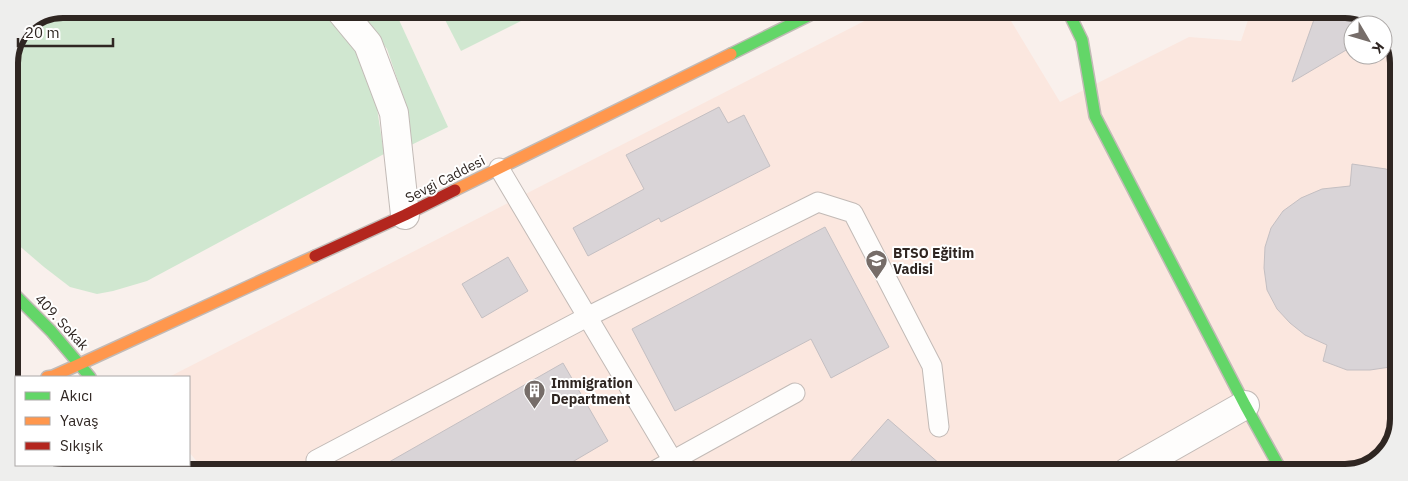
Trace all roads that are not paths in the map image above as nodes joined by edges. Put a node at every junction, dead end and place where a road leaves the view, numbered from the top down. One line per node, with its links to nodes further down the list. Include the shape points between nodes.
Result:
1 (346, 18): 5 (street, via 368,44 394,112)
2 (804, 18): 4 (street, Sevgi Caddesi)
3 (1071, 18): 12 (street, via 1082,40 1095,116)
4 (500, 168): 5 (street, Sevgi Caddesi); 7 (lane)
5 (405, 216): 8 (street, Sevgi Caddesi)
6 (18, 298): 8 (street, 409. Sokak)
7 (587, 317): 13 (lane, via 818,202 853,213 932,366); 14 (lane, via 316,460); 15 (lane)
8 (80, 364): 9 (street, Sevgi Caddesi); 10 (street, 409. Sokak)
9 (54, 376)
10 (89, 376)
11 (795, 393): 16 (lane)
12 (1245, 405): 17 (street); 18 (street)
13 (939, 427)
14 (318, 464)
15 (675, 464)
16 (679, 464)
17 (1141, 464)
18 (1278, 464)

